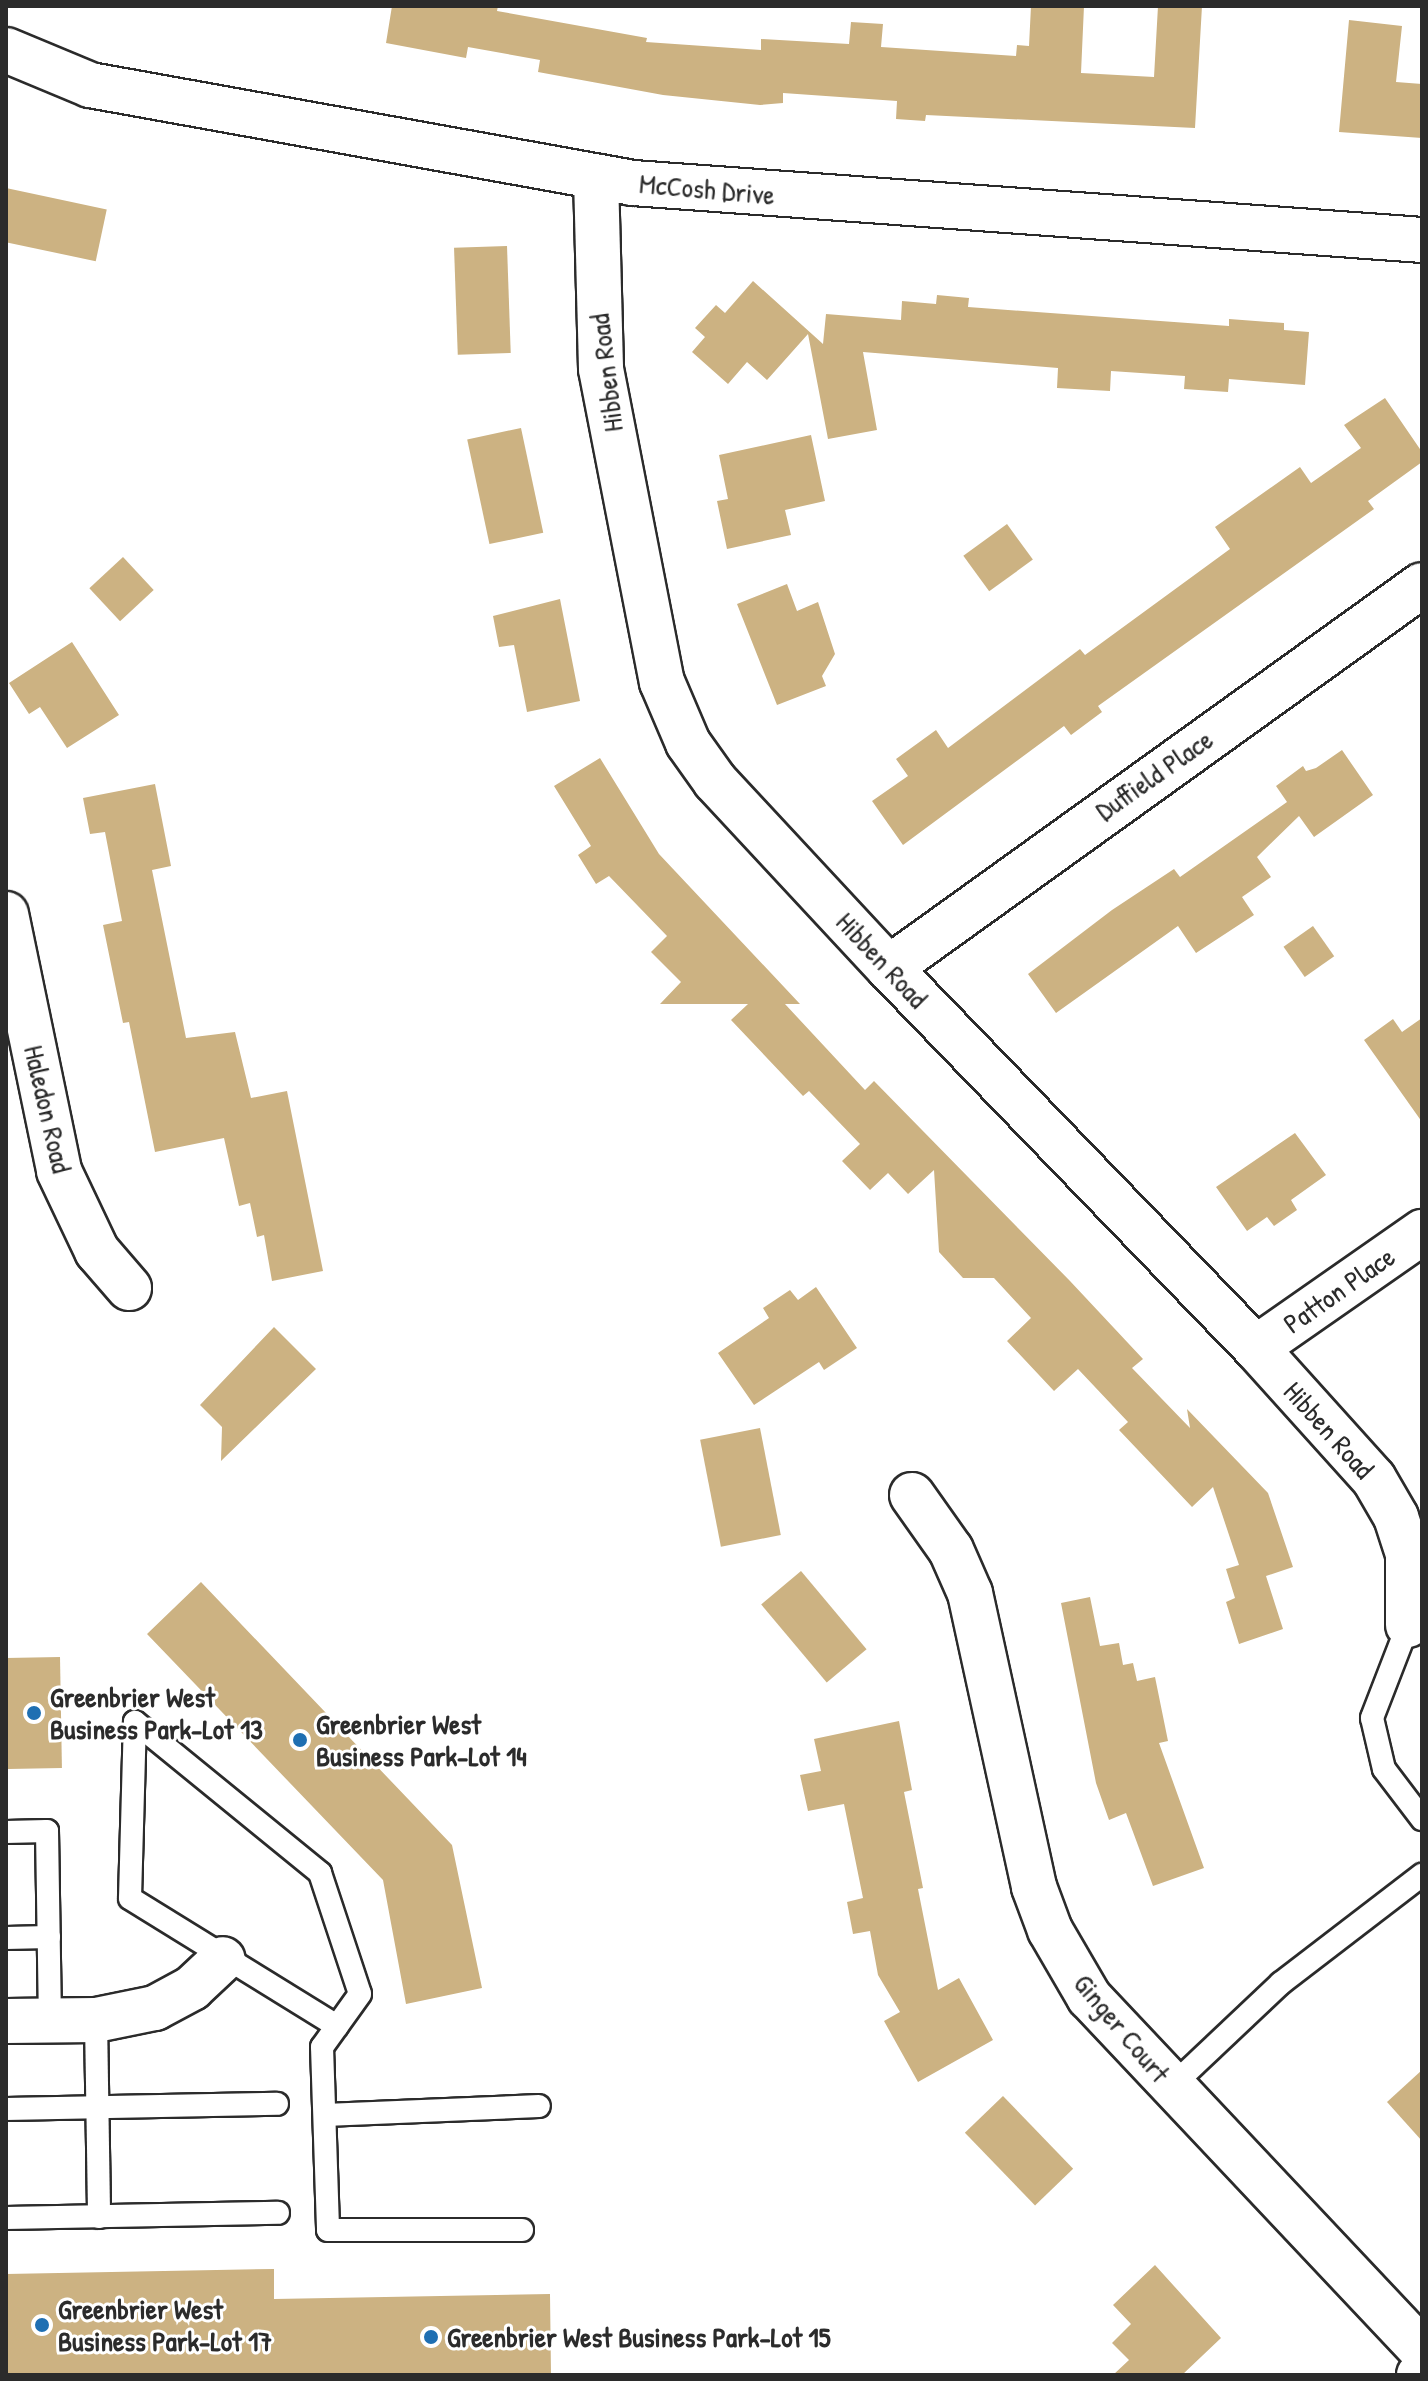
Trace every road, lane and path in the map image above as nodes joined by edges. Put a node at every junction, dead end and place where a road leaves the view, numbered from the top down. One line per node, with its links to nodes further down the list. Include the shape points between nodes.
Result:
1 (6, 50): 2 (street, McCosh Drive, via 90,85)
2 (596, 177): 3 (street, McCosh Drive, via 918,206); 6 (street, Hibben Road, via 601,369 662,682 688,743 715,781)
3 (1422, 240)
4 (1422, 585): 6 (street, Duffield Place)
5 (6, 914): 8 (street, Haledon Road, via 59,1171 97,1251)
6 (889, 968): 9 (street, Hibben Road)
7 (1422, 1232): 9 (street, Patton Place)
8 (129, 1288)
9 (1256, 1348): 11 (street, Hibben Road, via 1374,1479 1396,1517 1408,1553)
10 (912, 1495): 22 (street, Ginger Court, via 951,1550 970,1593 1026,1856 1050,1930 1089,1997)
11 (1408, 1625): 12 (lane, via 1372,1718 1384,1769)
12 (1422, 1819)
13 (6, 1832): 15 (lane, via 47,1831)
14 (1422, 1875): 22 (lane, via 1281,1983)
15 (49, 1937): 16 (lane); 18 (lane)
16 (6, 1938)
17 (223, 1959): 19 (street, via 192,1988 155,2008); 21 (lane); 21 (lane, via 130,1898 135,1722 320,1873 360,1994)
18 (50, 2020): 19 (street); 20 (street)
19 (96, 2020): 25 (lane)
20 (6, 2021)
21 (337, 2026): 27 (lane, via 322,2047)
22 (1171, 2087): 32 (street, Ginger Court)
23 (277, 2104): 25 (lane)
24 (539, 2106): 27 (lane)
25 (97, 2107): 26 (lane); 29 (lane)
26 (6, 2109)
27 (325, 2115): 31 (lane, via 328,2230)
28 (278, 2213): 29 (lane)
29 (99, 2217): 30 (lane)
30 (6, 2218)
31 (522, 2230)
32 (1422, 2350)

